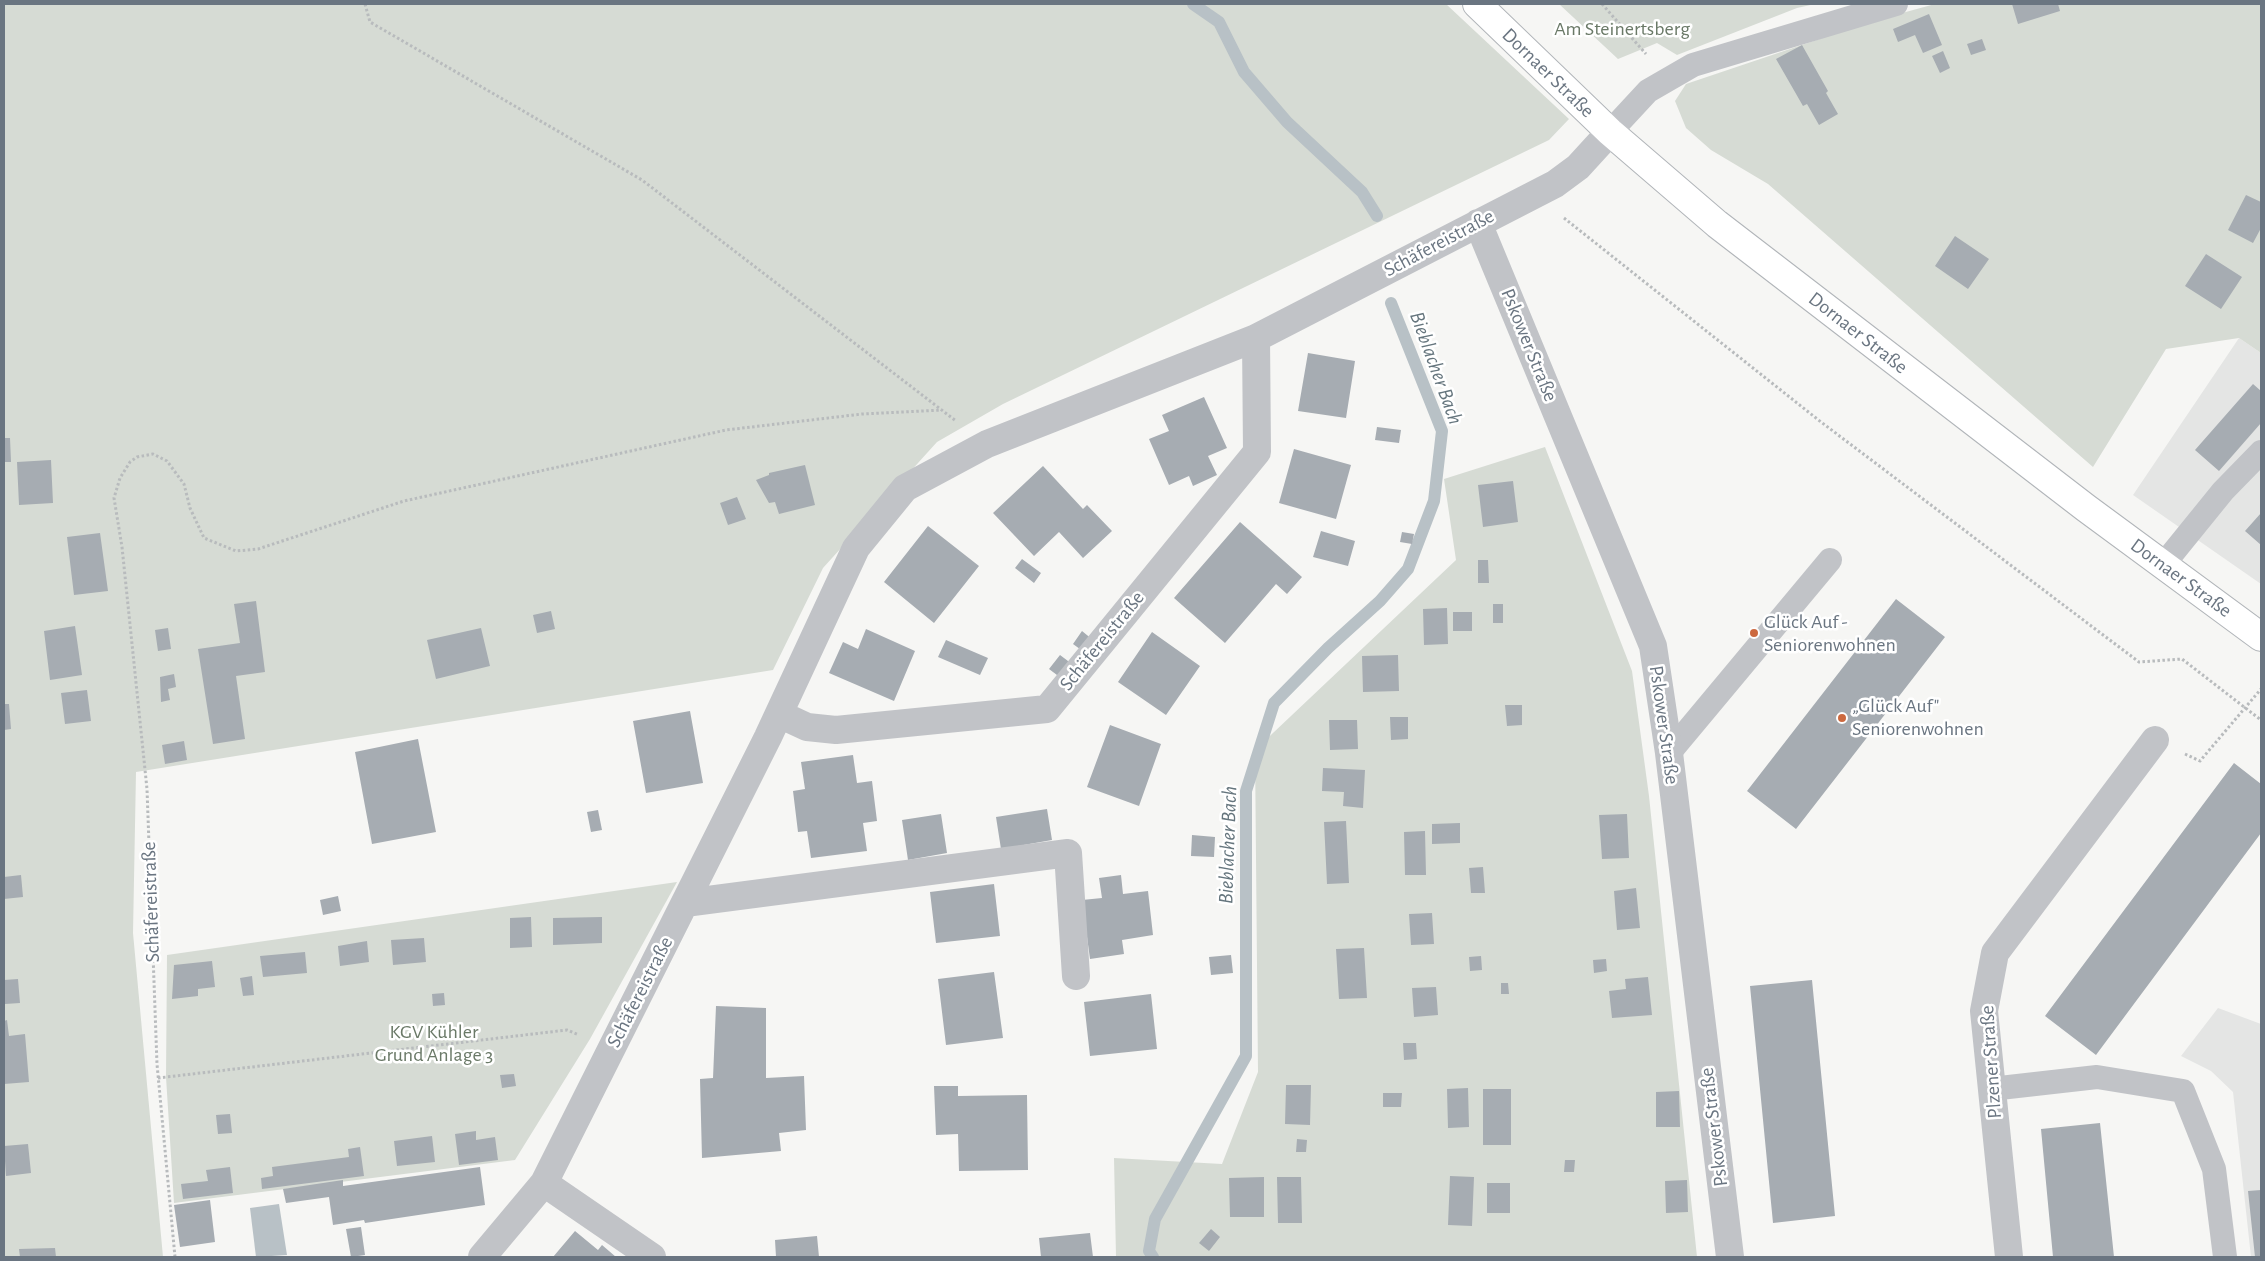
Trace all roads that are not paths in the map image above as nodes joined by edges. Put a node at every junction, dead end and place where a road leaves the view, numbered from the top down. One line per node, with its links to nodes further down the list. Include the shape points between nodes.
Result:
1 (1476, 4): 3 (main road, Dornaer Straße)
2 (1896, 4): 3 (lane, via 1692,66 1648,91)
3 (1610, 132): 4 (street, Schäfereistraße, via 1578,167 1555,184); 8 (main road, Dornaer Straße, via 1717,224)
4 (1478, 223): 5 (street, Schäfereistraße); 12 (street, Pskower Straße, via 1653,646)
5 (1256, 338): 10 (street, Schäfereistraße, via 987,444 905,488 856,548); 10 (street, Schäfereistraße, via 1257,452 1047,709 836,730 807,726)
6 (2261, 452): 8 (lane, via 2223,491)
7 (1830, 560): 12 (lane)
8 (2163, 565): 9 (main road, Dornaer Straße)
9 (2261, 637)
10 (779, 714): 13 (street, Schäfereistraße)
11 (2155, 740): 15 (street, Plzener Straße, via 1994,953 1984,1011)
12 (1669, 753): 19 (street, Pskower Straße)
13 (685, 903): 14 (street, via 1068,853); 16 (street, Schäfereistraße)
14 (1076, 976)
15 (1991, 1089): 20 (street, Plzener Straße); 21 (lane, via 2097,1078 2183,1091 2214,1169)
16 (544, 1183): 17 (street, Schäfereistraße); 18 (street)
17 (482, 1257)
18 (652, 1257)
19 (1730, 1257)
20 (2009, 1257)
21 (2225, 1257)

